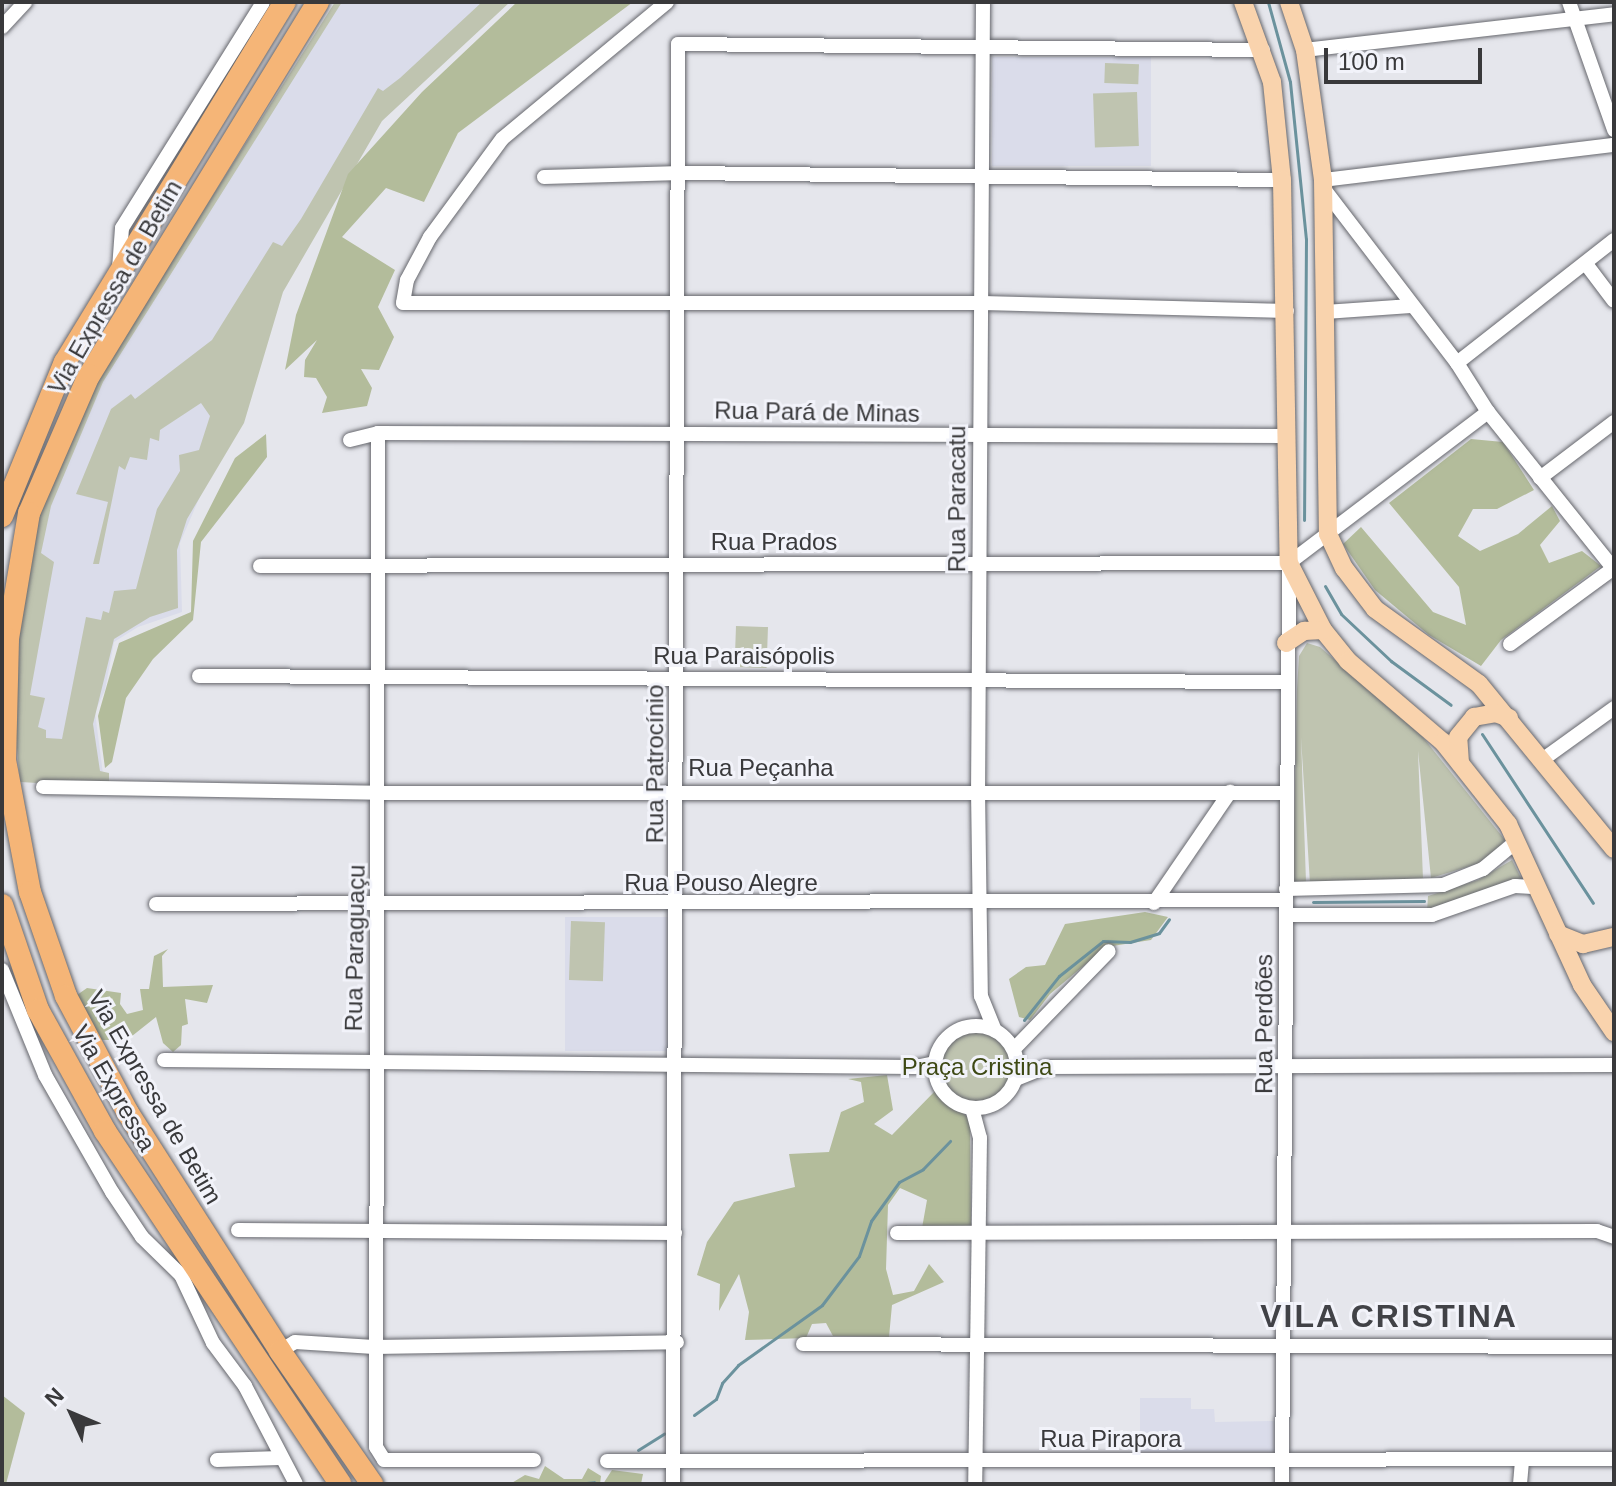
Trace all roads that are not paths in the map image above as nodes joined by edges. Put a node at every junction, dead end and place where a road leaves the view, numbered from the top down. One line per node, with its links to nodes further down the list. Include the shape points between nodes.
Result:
1 (263, 2): 25 (street, via 122,228)
2 (285, 2): 25 (highway)
3 (318, 2): 112 (highway, Via Expressa de Betim, via 89,375 29,513 8,639 5,760 30,892 66,996 128,1113)
4 (667, 2): 28 (street, via 502,139 430,237 407,280 403,303)
5 (983, 2): 13 (street, Rua Paracatu)
6 (1243, 2): 14 (main road)
7 (1569, 2): 11 (street)
8 (19, 5): 12 (street)
9 (1293, 5): 15 (main road)
10 (1614, 14): 11 (street)
11 (1572, 20): 15 (street); 16 (street)
12 (2, 27)
13 (983, 47): 14 (street); 18 (street, Rua Patrocínio, via 678,44); 19 (street, Rua Paracatu)
14 (1263, 50): 21 (main road)
15 (1305, 50): 22 (main road)
16 (1614, 130)
17 (1614, 145): 22 (street)
18 (681, 173): 19 (street); 20 (street); 28 (street, Rua Patrocínio)
19 (982, 175): 21 (street); 27 (street, Rua Paracatu)
20 (544, 177)
21 (1282, 180): 30 (main road)
22 (1324, 184): 29 (street); 31 (main road)
23 (1614, 240): 24 (street)
24 (1586, 264): 26 (street); 32 (street)
25 (119, 270): 41 (highway, via 65,362)
26 (1614, 301)
27 (983, 303): 28 (street); 30 (street); 37 (street, Rua Paracatu)
28 (677, 305): 36 (street, Rua Patrocínio)
29 (1411, 306): 31 (street); 32 (street)
30 (1287, 311): 38 (main road)
31 (1325, 312): 42 (main road)
32 (1457, 363): 33 (street)
33 (1488, 412): 40 (street); 42 (street)
34 (1614, 422): 40 (street)
35 (378, 433): 36 (street, Rua Pará de Minas); 39 (street, Rua Pará de Minas); 44 (street, Rua Paraguaçu)
36 (678, 433): 37 (street, Rua Pará de Minas); 45 (street, Rua Patrocínio)
37 (979, 436): 38 (street, Rua Pará de Minas); 46 (street, Rua Paracatu)
38 (1285, 436): 43 (main road)
39 (350, 440)
40 (1540, 478): 48 (street)
41 (2, 516)
42 (1328, 534): 43 (street); 58 (main road, via 1344,568 1375,609 1477,683)
43 (1289, 563): 46 (street, Rua Prados); 49 (main road); 50 (street, Rua Perdões)
44 (376, 564): 45 (street, Rua Prados); 47 (street, Rua Prados); 53 (street, Rua Paraguaçu)
45 (678, 564): 46 (street, Rua Prados); 54 (street, Rua Patrocínio)
46 (979, 564): 55 (street, Rua Paracatu)
47 (260, 566)
48 (1614, 568): 51 (street)
49 (1323, 630): 50 (main road, via 1304,631); 60 (main road, via 1348,661 1409,709)
50 (1286, 643): 56 (street, Rua Perdões)
51 (1510, 644)
52 (199, 676): 53 (street, Rua Paraisópolis)
53 (377, 677): 54 (street, Rua Paraisópolis); 65 (street, Rua Paraguaçu)
54 (678, 677): 55 (street, Rua Paraisópolis); 63 (street, Rua Patrocínio)
55 (981, 677): 56 (street, Rua Paraisópolis); 62 (street, Rua Paracatu)
56 (1288, 682): 66 (street, Rua Perdões)
57 (1614, 708): 59 (street)
58 (1509, 718): 59 (main road); 60 (main road, via 1496,713 1474,717 1458,737)
59 (1542, 760): 68 (main road)
60 (1460, 763): 67 (main road)
61 (43, 787): 65 (street, Rua Peçanha)
62 (978, 790): 63 (street, Rua Peçanha); 64 (street, Rua Peçanha); 73 (street, Rua Paracatu)
63 (678, 791): 65 (street, Rua Peçanha); 76 (street, Rua Patrocínio)
64 (1230, 792): 66 (street, Rua Peçanha); 71 (street)
65 (377, 793): 75 (street, Rua Paraguaçu)
66 (1287, 793): 70 (street, Rua Perdões)
67 (1517, 841): 69 (main road); 70 (street, Rua Pouso Alegre, via 1492,864 1443,885)
68 (1614, 849)
69 (1537, 887): 70 (street, Rua Pouso Alegre, via 1515,886 1432,915); 77 (main road)
70 (1286, 902): 71 (street, Rua Pouso Alegre); 89 (street, Rua Perdões)
71 (1154, 903): 73 (street, Rua Pouso Alegre)
72 (156, 904): 75 (street, Rua Pouso Alegre)
73 (981, 904): 76 (street, Rua Pouso Alegre); 81 (street, Rua Paracatu)
74 (2, 905): 105 (highway, Via Expressa, via 38,1010 105,1131)
75 (379, 905): 76 (street, Rua Pouso Alegre); 87 (street, Rua Paraguaçu)
76 (676, 905): 88 (street, Rua Patrocínio)
77 (1558, 934): 78 (main road, via 1583,944); 84 (main road)
78 (1614, 937)
79 (1109, 951): 85 (street)
80 (2, 970): 103 (street, via 45,1075)
81 (981, 996): 82 (street, Rua Paracatu); 83 (street, Rua Paracatu)
82 (967, 1027): 83 (street); 92 (street, via 942,1044)
83 (995, 1030): 85 (street)
84 (1614, 1032)
85 (1015, 1051): 91 (street); 93 (street)
86 (164, 1060): 87 (street)
87 (375, 1062): 88 (street); 98 (street, Rua Paraguaçu)
88 (678, 1063): 92 (street); 99 (street, Rua Patrocínio)
89 (1286, 1064): 90 (street); 91 (street); 102 (street, Rua Perdões)
90 (1614, 1065)
91 (1046, 1067): 93 (street)
92 (936, 1070): 95 (street, via 949,1098)
93 (1016, 1079): 94 (street, via 1006,1096)
94 (989, 1106): 95 (street); 96 (street)
95 (972, 1108): 96 (street)
96 (980, 1138): 101 (street)
97 (238, 1230): 98 (street)
98 (376, 1231): 99 (street); 110 (street, Rua Paraguaçu)
99 (675, 1233): 106 (street, Rua Patrocínio)
100 (897, 1233): 101 (street)
101 (979, 1233): 102 (street); 109 (street)
102 (1286, 1234): 104 (street, via 1597,1231); 108 (street, Rua Perdões)
103 (142, 1237): 105 (street); 113 (street, via 181,1275 213,1343 248,1393)
104 (1614, 1237)
105 (195, 1265): 123 (highway, Via Expressa)
106 (677, 1342): 110 (street); 119 (street, Rua Patrocínio)
107 (803, 1344): 109 (street)
108 (1284, 1344): 109 (street); 111 (street); 121 (street, Rua Perdões)
109 (976, 1346): 120 (street)
110 (374, 1347): 112 (street, via 295,1342); 116 (street, Rua Paraguaçu, via 376,1447 384,1460)
111 (1614, 1347)
112 (280, 1351): 124 (highway, Via Expressa de Betim)
113 (280, 1458): 115 (street); 122 (street)
114 (1614, 1459): 117 (street, Rua Pirapora)
115 (217, 1460)
116 (534, 1460)
117 (1522, 1460): 121 (street, Rua Pirapora); 128 (street)
118 (607, 1461): 119 (street, Rua Pirapora)
119 (673, 1461): 120 (street, Rua Pirapora); 125 (street, Rua Patrocínio)
120 (976, 1461): 121 (street, Rua Pirapora); 126 (street)
121 (1282, 1461): 127 (street, Rua Perdões)
122 (296, 1484)
123 (340, 1484)
124 (372, 1484)
125 (673, 1484)
126 (975, 1484)
127 (1282, 1484)
128 (1520, 1484)

